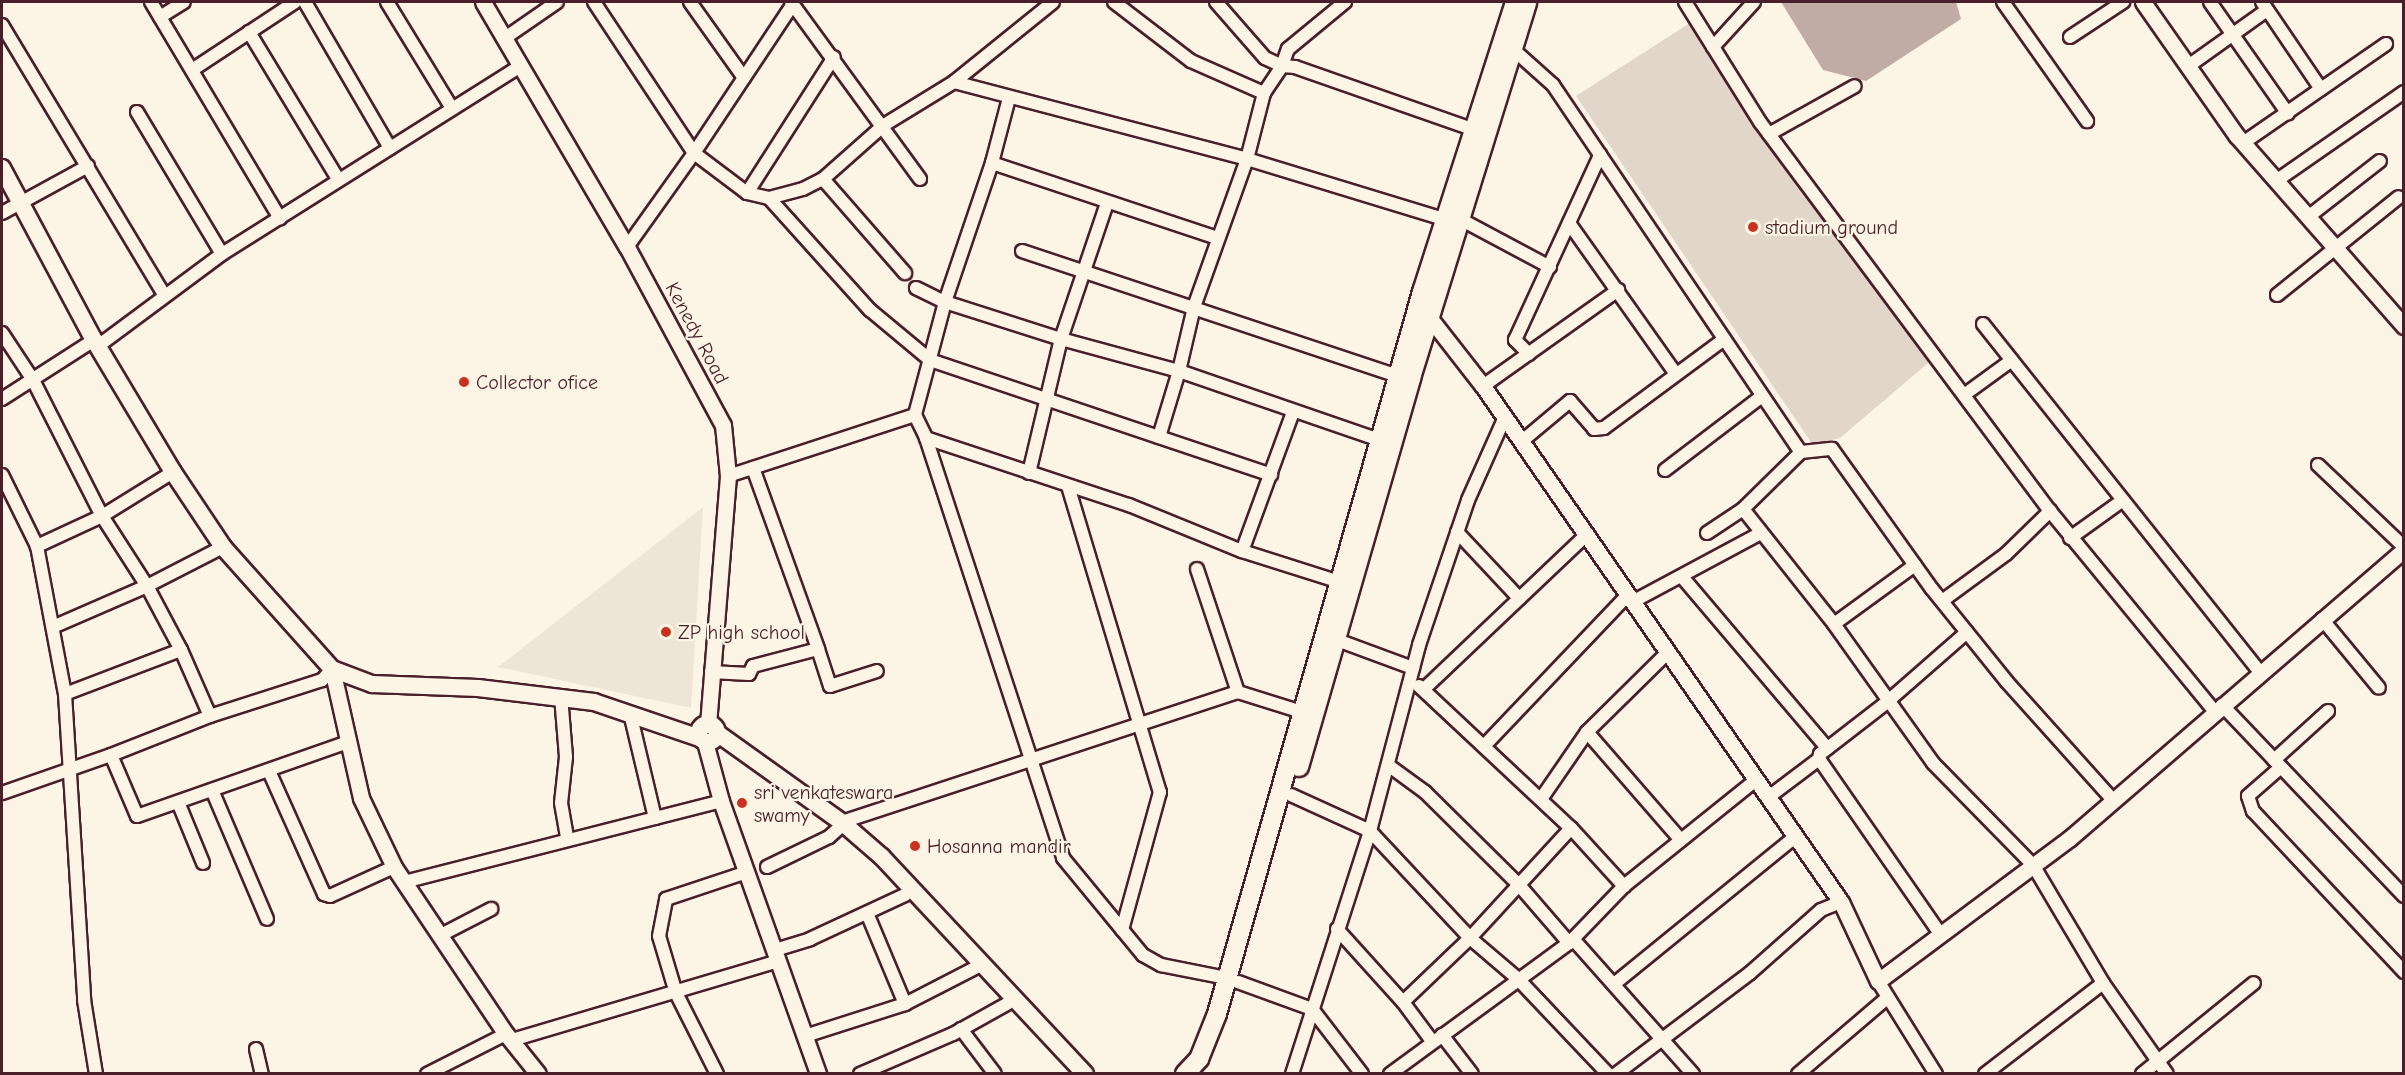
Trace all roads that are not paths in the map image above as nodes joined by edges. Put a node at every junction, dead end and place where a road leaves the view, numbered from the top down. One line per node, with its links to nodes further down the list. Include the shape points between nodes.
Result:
1 (151, 2): 24 (street)
2 (184, 2): 24 (street)
3 (295, 2): 26 (street)
4 (305, 2): 53 (street)
5 (387, 2): 45 (street)
6 (483, 2): 29 (street, Kenedy Road)
7 (557, 2): 29 (street)
8 (594, 2): 54 (street)
9 (690, 2): 38 (street)
10 (1053, 2): 39 (street)
11 (1114, 2): 43 (street, via 1191,61)
12 (1216, 2): 35 (street, via 1265,58)
13 (1345, 2): 35 (street, via 1288,49)
14 (1515, 2): 50 (main road)
15 (1527, 2): 32 (main road)
16 (1685, 2): 31 (street)
17 (1754, 2): 31 (street)
18 (2002, 2): 48 (street)
19 (2123, 2): 28 (street)
20 (2143, 2): 36 (street)
21 (2210, 2): 27 (street)
22 (792, 3): 33 (street); 38 (street)
23 (2265, 6): 27 (street); 41 (street)
24 (160, 17): 37 (street)
25 (2, 25): 59 (street)
26 (249, 32): 37 (street); 61 (street)
27 (2233, 34): 36 (street); 47 (street)
28 (2070, 37)
29 (505, 38): 34 (street, Kenedy Road)
30 (2386, 44): 41 (street)
31 (1713, 47): 51 (street)
32 (1515, 51): 55 (street, via 1553,85); 73 (main road)
33 (834, 57): 49 (street); 65 (street)
34 (520, 66): 45 (street); 76 (street, Kenedy Road)
35 (1282, 66): 43 (street); 50 (street, via 1295,67)
36 (2187, 67): 52 (street)
37 (192, 69): 72 (street)
38 (744, 78): 54 (street)
39 (954, 82): 44 (street); 49 (street)
40 (1855, 86): 51 (street)
41 (2321, 89): 47 (street)
42 (2403, 92): 64 (street)
43 (1264, 93): 56 (street)
44 (1009, 98): 56 (street); 58 (street)
45 (451, 107): 53 (street)
46 (137, 111): 79 (street)
47 (2288, 114): 52 (street)
48 (2087, 121)
49 (884, 125): 62 (street); 63 (street)
50 (1475, 130): 73 (main road)
51 (1769, 134): 104 (street)
52 (2243, 143): 64 (street)
53 (390, 148): 61 (street)
54 (694, 153): 65 (street); 76 (street)
55 (1600, 155): 74 (street); 94 (street)
56 (1247, 159): 73 (street); 75 (street)
57 (2380, 161): 71 (street)
58 (992, 163): 69 (street); 87 (street)
59 (88, 166): 68 (street); 85 (street)
60 (2, 168): 68 (main road)
61 (338, 179): 72 (street)
62 (823, 179): 67 (street); 82 (street)
63 (920, 179)
64 (2276, 182): 71 (street)
65 (747, 193): 67 (street)
66 (2399, 197): 78 (street)
67 (769, 198): 97 (street, via 870,310)
68 (20, 202): 70 (street); 95 (main road)
69 (1107, 202): 75 (street); 81 (street)
70 (2, 213)
71 (2308, 217): 78 (street)
72 (280, 218): 79 (street)
73 (1454, 220): 80 (street); 89 (main road)
74 (1569, 223): 80 (street); 84 (street)
75 (1217, 238): 88 (street)
76 (627, 247): 123 (street, Kenedy Road, via 723,425)
77 (1022, 250): 81 (street)
78 (2336, 250): 86 (street); 91 (street)
79 (222, 254): 85 (street)
80 (1550, 267): 96 (street, via 1515,340)
81 (1084, 271): 88 (street); 93 (street)
82 (905, 273)
83 (916, 288): 87 (street)
84 (1618, 290): 96 (street); 100 (street)
85 (164, 295): 95 (street)
86 (2277, 295)
87 (945, 302): 93 (street); 97 (street)
88 (1194, 308): 99 (street); 101 (street)
89 (1423, 314): 101 (main road); 103 (street); 114 (main road)
90 (1983, 324): 98 (street)
91 (2403, 326)
92 (2, 333): 102 (street)
93 (1061, 339): 99 (street); 107 (street)
94 (1723, 340): 100 (street); 105 (street)
95 (96, 343): 102 (street); 119 (main road)
96 (1529, 354): 103 (street)
97 (930, 360): 107 (street); 109 (street)
98 (2012, 360): 104 (street); 125 (street)
99 (1179, 371): 108 (street); 111 (street)
100 (1676, 374): 113 (street, via 1604,428 1594,429 1570,401)
101 (1398, 376): 114 (main road)
102 (33, 380): 106 (street); 128 (street)
103 (1483, 386): 110 (street)
104 (1964, 395): 127 (street)
105 (1762, 396): 115 (street); 118 (street)
106 (2, 399)
107 (1049, 400): 111 (street); 120 (street)
108 (1293, 412): 114 (street); 122 (street)
109 (915, 415): 112 (street); 117 (street)
110 (1504, 419): 113 (street); 129 (street)
111 (1159, 437): 122 (street)
112 (926, 438): 120 (street); 178 (street)
113 (1521, 442): 132 (street)
114 (1385, 443): 141 (main road); 150 (main road)
115 (1800, 452): 126 (street); 138 (street, via 1832,449)
116 (2318, 465): 136 (street)
117 (753, 468): 123 (street); 151 (street)
118 (1665, 470)
119 (173, 472): 128 (street); 135 (main road)
120 (1029, 473): 124 (street)
121 (2, 475): 134 (street)
122 (1271, 475): 137 (street)
123 (728, 476): 157 (street, Kenedy Road)
124 (1068, 486): 137 (street); 171 (street)
125 (2123, 500): 133 (street); 158 (street)
126 (1743, 509): 130 (street); 131 (street)
127 (2050, 511): 133 (street); 145 (street, via 2006,554)
128 (102, 516): 134 (street); 142 (street)
129 (1457, 532): 143 (street); 154 (street)
130 (1761, 533): 140 (street); 147 (street)
131 (1707, 534)
132 (1585, 536): 143 (street); 144 (street)
133 (2070, 538): 166 (street)
134 (38, 546): 148 (street)
135 (223, 547): 142 (street); 155 (main road)
136 (2403, 549): 146 (street)
137 (1242, 551): 141 (street)
138 (1915, 565): 145 (street); 147 (street)
139 (1197, 569): 162 (street)
140 (1683, 578): 144 (street); 176 (street)
141 (1340, 582): 168 (main road)
142 (147, 586): 148 (street); 152 (street)
143 (1519, 598): 161 (street)
144 (1631, 598): 153 (street); 175 (street)
145 (1942, 601): 149 (street)
146 (2322, 619): 158 (street); 160 (street)
147 (1834, 624): 165 (street)
148 (55, 626): 163 (street)
149 (1967, 632): 165 (street); 190 (street)
150 (1338, 640): 154 (street); 187 (main road)
151 (818, 649): 156 (street, via 830,686); 157 (street, via 753,666 749,674)
152 (181, 650): 163 (street); 170 (street)
153 (1667, 652): 172 (street); 184 (street)
154 (1413, 668): 159 (street)
155 (332, 669): 164 (main road, via 372,684); 170 (street, via 322,680); 174 (street)
156 (877, 671)
157 (711, 672): 173 (street, Kenedy Road)
158 (2260, 672): 166 (street)
159 (1410, 681): 161 (street); 181 (street)
160 (2379, 688)
161 (1424, 689): 175 (street)
162 (1238, 692): 168 (street); 171 (street)
163 (65, 694): 182 (street)
164 (561, 696): 169 (main road); 198 (street, via 566,739 562,811)
165 (1887, 702): 176 (street); 201 (street, via 1933,763)
166 (2218, 708): 180 (street); 190 (street)
167 (2328, 711): 180 (street)
168 (1302, 712): 224 (main road)
169 (630, 714): 173 (main road); 193 (street)
170 (210, 716): 177 (street)
171 (1140, 725): 178 (street); 215 (street, via 1160,792)
172 (1587, 732): 189 (street); 199 (street)
173 (708, 735): 191 (street, Kenedy Road); 194 (main road)
174 (346, 743): 183 (street); 202 (street, via 361,798)
175 (1484, 746): 189 (street)
176 (1827, 748): 179 (street)
177 (111, 755): 182 (street); 192 (street, via 137,816)
178 (1032, 758): 194 (street); 215 (street, via 1063,858)
179 (1819, 759): 188 (street); 216 (street)
180 (2277, 763): 209 (street); 222 (street, via 2248,796 2253,811)
181 (1388, 765): 196 (street); 206 (street, via 1425,792)
182 (70, 771): 186 (street); 244 (street, via 84,1000)
183 (268, 771): 185 (street); 202 (street, via 324,894 330,896)
184 (1757, 779): 188 (street); 199 (street)
185 (212, 790): 192 (street); 213 (street)
186 (2, 793)
187 (1291, 795): 196 (street); 224 (main road)
188 (1770, 796): 197 (street)
189 (1541, 799): 195 (street)
190 (2113, 800): 201 (street)
191 (722, 801): 193 (street); 204 (street, Kenedy Road)
192 (178, 802): 200 (street)
193 (655, 819): 198 (street)
194 (841, 827): 203 (street); 208 (main road); 252 (main road, via 914,890)
195 (1571, 828): 206 (street); 207 (street)
196 (1370, 831): 214 (street); 218 (street)
197 (1796, 836): 210 (street); 228 (street)
198 (567, 838): 205 (street)
199 (1681, 840): 207 (street)
200 (203, 863)
201 (2033, 865): 216 (street); 226 (street)
202 (394, 867): 205 (street)
203 (767, 867)
204 (747, 872): 220 (street, Kenedy Road); 229 (street, via 666,899 659,936)
205 (404, 882): 217 (street)
206 (1520, 885): 218 (street); 219 (street)
207 (1624, 885): 219 (street)
208 (905, 895): 212 (street); 221 (main road)
209 (2403, 896)
210 (1841, 902): 225 (street); 239 (street, via 1821,910 1750,973)
211 (491, 909): 217 (street)
212 (867, 913): 220 (street); 232 (street)
213 (267, 919)
214 (1337, 929): 231 (street); 234 (street)
215 (1122, 930): 224 (street, via 1143,955 1161,965)
216 (1941, 935): 225 (street)
217 (439, 936): 237 (street)
218 (1470, 938): 223 (street); 231 (street)
219 (1571, 941): 223 (street); 228 (street)
220 (776, 955): 229 (street); 236 (street, Kenedy Road)
221 (975, 968): 232 (street); 233 (main road)
222 (2403, 972)
223 (1518, 979): 238 (street); 259 (street)
224 (1232, 980): 234 (street); 253 (main road, via 1199,1059); 254 (main road, via 1220,1035)
225 (1878, 981): 230 (street)
226 (2103, 983): 241 (street); 263 (street)
227 (2254, 983): 241 (street)
228 (1614, 984): 239 (street)
229 (676, 993): 237 (street); 247 (street)
230 (1888, 997): 261 (street); 262 (street)
231 (1404, 1002): 238 (street)
232 (905, 1004): 236 (street)
233 (1006, 1004): 235 (street); 251 (main road)
234 (1312, 1009): 255 (street); 256 (street)
235 (961, 1029): 249 (street); 250 (street)
236 (805, 1036): 248 (street, Kenedy Road)
237 (509, 1037): 242 (street); 246 (street)
238 (1437, 1038): 257 (street); 258 (street)
239 (1664, 1039): 243 (street); 260 (street)
240 (256, 1049): 245 (street)
241 (2157, 1061): 264 (street); 265 (street)
242 (533, 1072)
243 (1622, 1072)
244 (96, 1074)
245 (261, 1074)
246 (427, 1074)
247 (717, 1074)
248 (818, 1074)
249 (860, 1074)
250 (995, 1074)
251 (1072, 1074)
252 (1085, 1074)
253 (1185, 1074)
254 (1198, 1074)
255 (1292, 1074)
256 (1362, 1074)
257 (1390, 1074)
258 (1472, 1074)
259 (1608, 1074)
260 (1693, 1074)
261 (1798, 1074)
262 (1936, 1074)
263 (1985, 1074)
264 (2142, 1074)
265 (2167, 1074)

